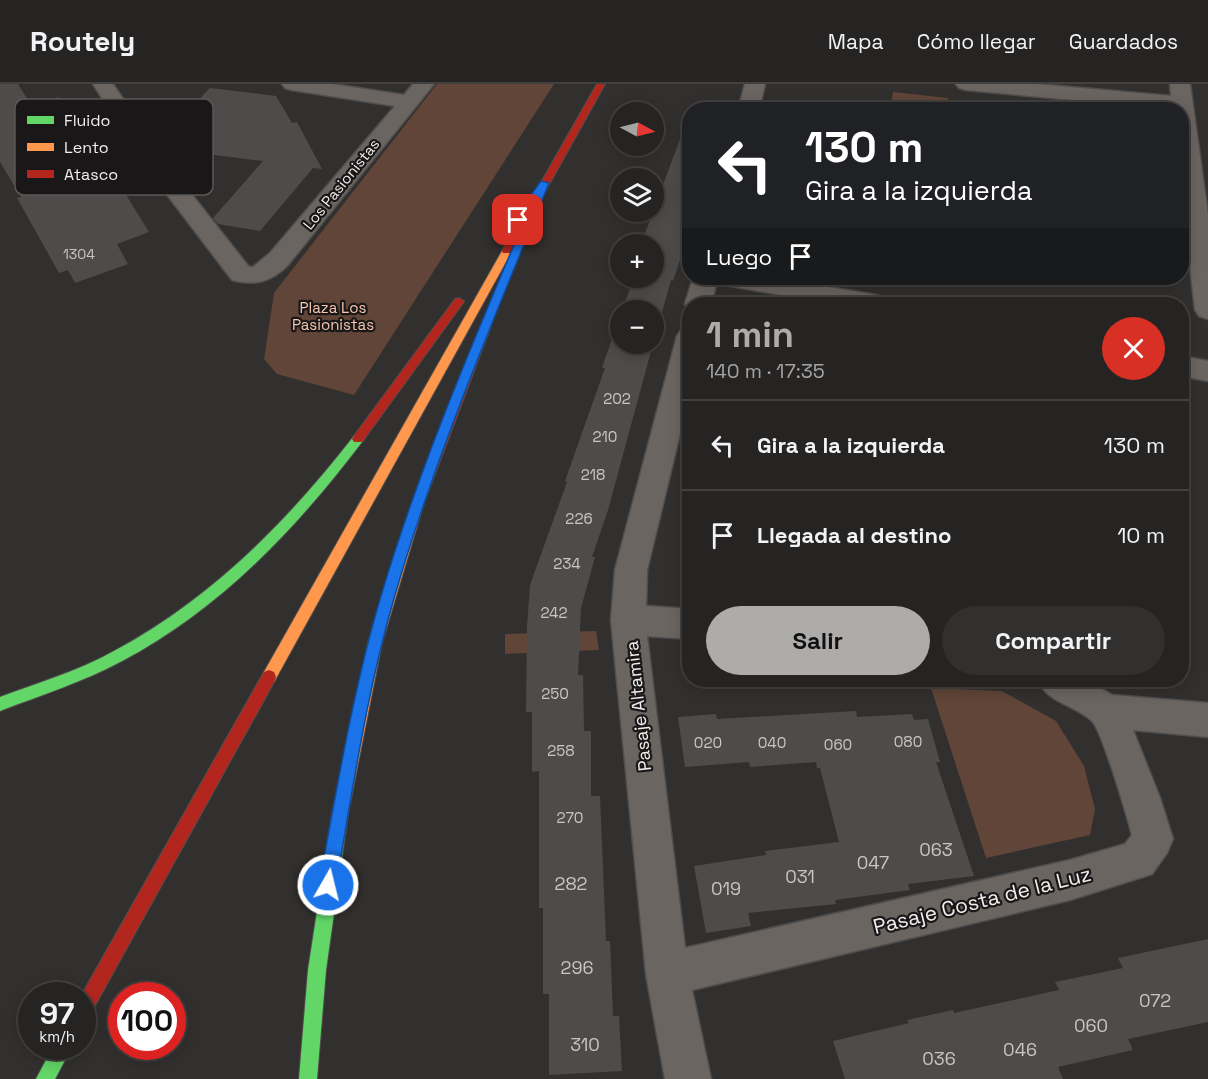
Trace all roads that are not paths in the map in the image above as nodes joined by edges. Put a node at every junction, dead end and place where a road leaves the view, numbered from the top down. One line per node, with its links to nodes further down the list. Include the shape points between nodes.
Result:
1 (103, 84): 7 (street, Los Pasionistas)
2 (292, 84): 8 (street)
3 (424, 84): 8 (street, Los Pasionistas)
4 (601, 84): 12 (main road)
5 (755, 84): 9 (street)
6 (975, 90): 10 (street)
7 (113, 99)
8 (409, 102): 13 (street, Los Pasionistas, via 268,271 252,277 242,274)
9 (750, 102)
10 (1118, 102)
11 (1189, 108): 14 (street)
12 (545, 183): 25 (main road, via 333,473 229,581 118,656); 29 (main road); 32 (main road, via 425,483 387,597 357,721 331,863 311,1012)
13 (180, 195)
14 (1205, 261): 17 (street)
15 (770, 285): 16 (street)
16 (837, 297)
17 (1208, 310)
18 (1189, 367): 19 (street)
19 (1208, 371)
20 (682, 396): 21 (street, Pasaje Altamira)
21 (677, 434): 22 (street, Pasaje Altamira, via 631,570)
22 (628, 620): 23 (street); 28 (street, Pasaje Altamira)
23 (682, 623)
24 (1068, 687): 26 (street)
25 (0, 704)
26 (1107, 711): 27 (street); 28 (street, Pasaje Costa de la Luz, via 1153,839 1138,860 1070,880)
27 (1208, 720)
28 (668, 974): 33 (street, Pasaje Altamira)
29 (96, 987)
30 (56, 1060): 31 (main road)
31 (45, 1079)
32 (308, 1079)
33 (688, 1079)

